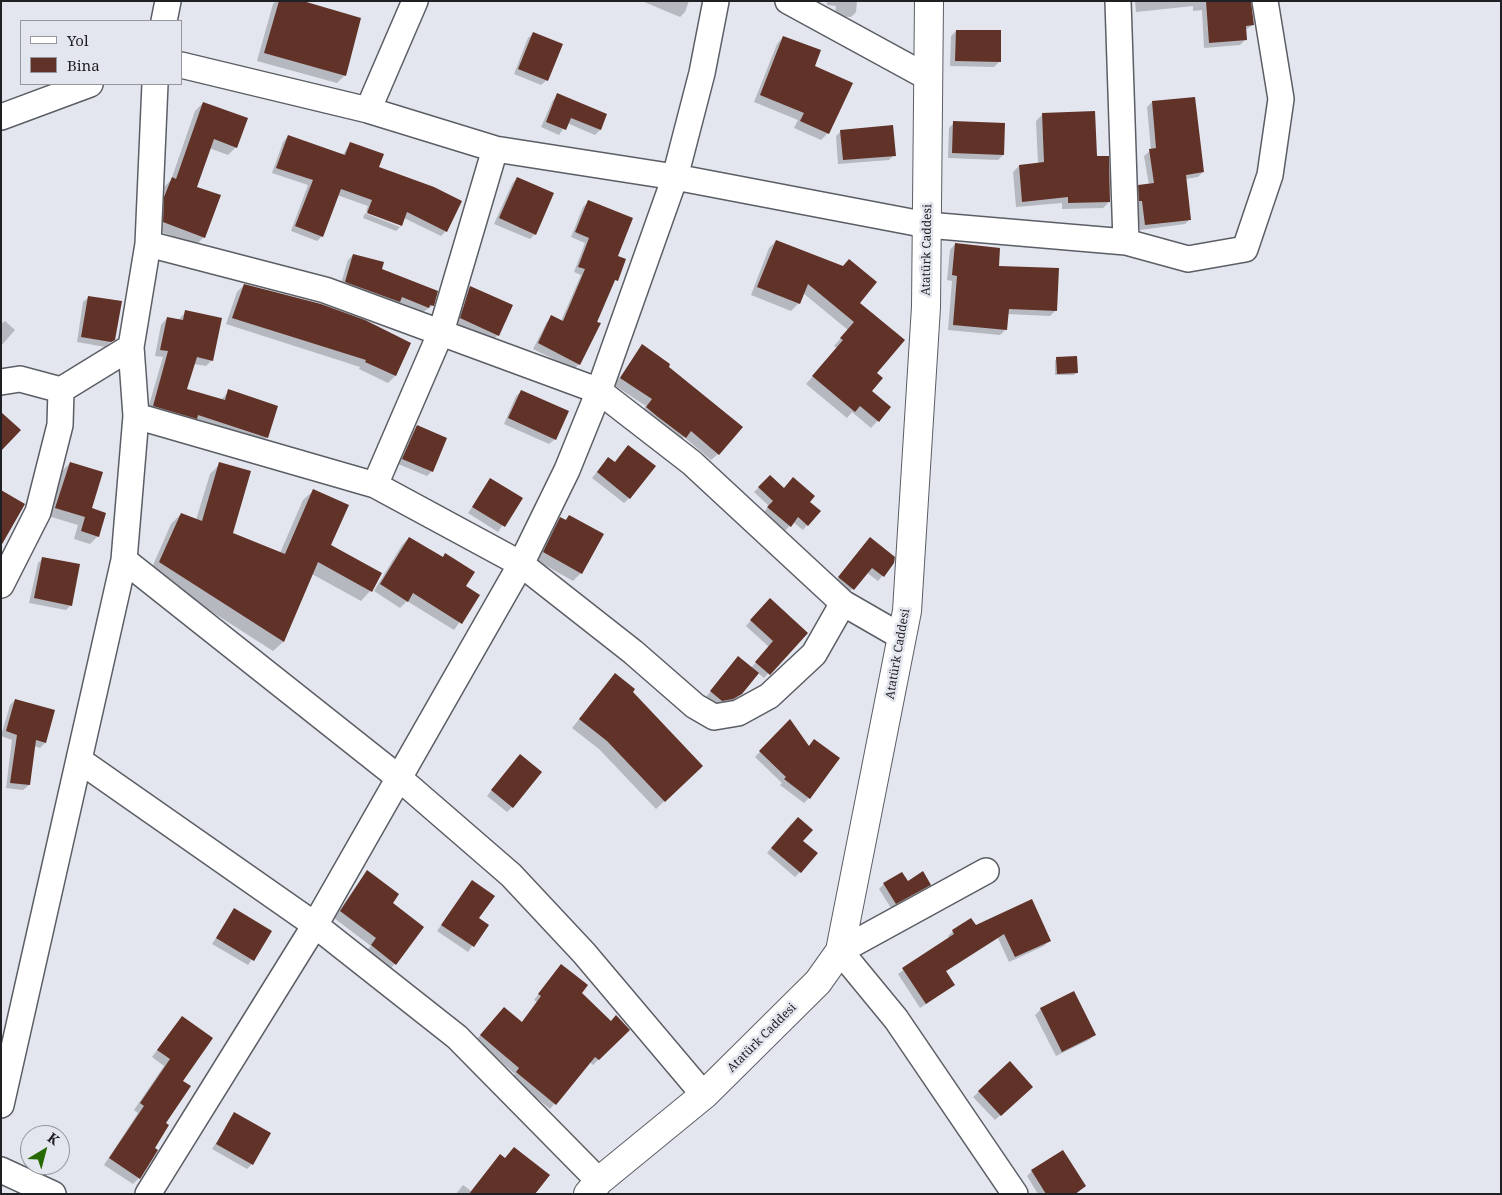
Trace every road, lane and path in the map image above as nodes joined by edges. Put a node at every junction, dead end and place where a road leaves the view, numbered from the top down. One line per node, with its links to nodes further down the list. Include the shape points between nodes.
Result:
1 (168, 1): 8 (street)
2 (415, 1): 13 (street)
3 (716, 1): 16 (street, via 702,73)
4 (788, 1): 10 (street)
5 (930, 1): 10 (street, Atatürk Caddesi)
6 (1118, 1): 18 (street)
7 (1265, 1): 18 (street, via 1281,99 1270,175 1245,249 1188,259)
8 (164, 20)
9 (182, 65): 13 (street)
10 (929, 78): 17 (street, Atatürk Caddesi)
11 (87, 85): 14 (street)
12 (155, 85): 19 (street)
13 (368, 110): 15 (street)
14 (1, 117)
15 (495, 149): 16 (street); 20 (street)
16 (675, 177): 17 (street); 24 (street)
17 (927, 225): 18 (street); 31 (street, Atatürk Caddesi, via 926,307 907,611)
18 (1126, 242)
19 (148, 244): 20 (street, via 325,290); 21 (street)
20 (441, 332): 24 (street); 26 (street)
21 (131, 347): 23 (street); 25 (street)
22 (1, 382): 23 (street, via 20,379)
23 (61, 390): 29 (street, via 60,425 38,512)
24 (599, 391): 28 (street, via 567,470); 30 (street, via 692,463)
25 (136, 416): 26 (street); 27 (street)
26 (375, 485): 28 (street)
27 (124, 560): 32 (street); 33 (street)
28 (521, 564): 30 (street, via 633,652 695,706 714,717 738,713 769,696 814,654); 33 (street)
29 (1, 585)
30 (843, 603): 31 (street)
31 (902, 637): 36 (street, Atatürk Caddesi)
32 (80, 760): 35 (street); 38 (street)
33 (399, 778): 35 (street); 37 (street, via 511,875 584,953)
34 (986, 871): 36 (street)
35 (315, 925): 40 (street, via 458,1037); 42 (street)
36 (840, 951): 37 (street, Atatürk Caddesi, via 818,982); 43 (street, via 896,1019)
37 (704, 1095): 40 (street, Atatürk Caddesi)
38 (1, 1105)
39 (1, 1170): 41 (street)
40 (594, 1188)
41 (53, 1194)
42 (148, 1194)
43 (1015, 1194)

